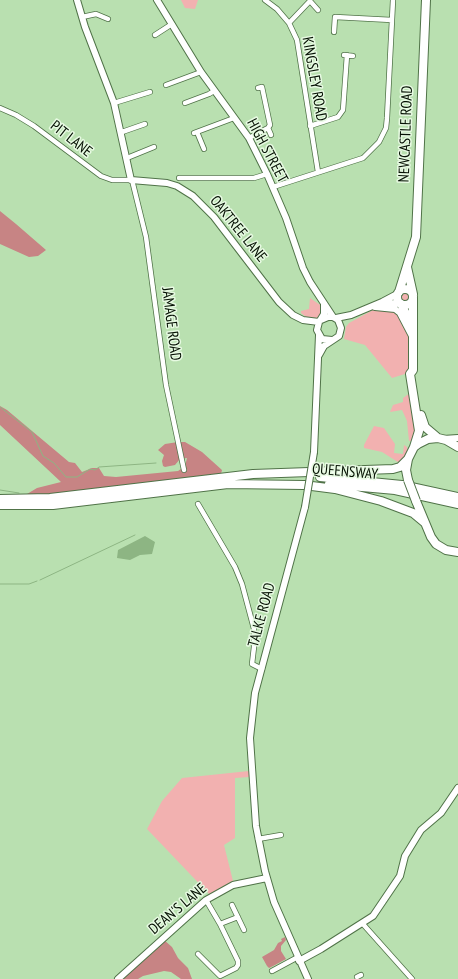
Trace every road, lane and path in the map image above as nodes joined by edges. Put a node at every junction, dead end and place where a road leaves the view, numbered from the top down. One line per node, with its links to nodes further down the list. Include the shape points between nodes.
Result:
1 (77, 0): 7 (street, JAMAGE ROAD)
2 (157, 0): 11 (street, HIGH STREET)
3 (265, 0): 10 (street, KINGSLEY ROAD)
4 (393, 0): 9 (street)
5 (426, 0): 38 (highway, NEWCASTLE ROAD, via 416,236)
6 (318, 10): 10 (street, via 310,1)
7 (82, 17): 8 (street, via 96,14); 20 (street, JAMAGE ROAD)
8 (108, 19)
9 (392, 20): 12 (street, via 335,17); 33 (street, via 387,118 383,136 376,147 363,158)
10 (289, 23): 25 (street, KINGSLEY ROAD, via 297,40)
11 (172, 24): 13 (street); 15 (street, HIGH STREET)
12 (334, 32)
13 (155, 35)
14 (354, 56): 25 (street, via 345,55 343,110 338,117)
15 (200, 72): 16 (street); 18 (street, HIGH STREET)
16 (166, 85)
17 (258, 88): 26 (street, via 262,87 268,110)
18 (214, 91): 21 (street); 23 (street, HIGH STREET)
19 (150, 92): 20 (street)
20 (114, 103): 27 (street, JAMAGE ROAD)
21 (185, 103)
22 (0, 108): 36 (street, PIT LANE, via 30,123 101,176 112,180)
23 (234, 118): 29 (street, HIGH STREET); 31 (street, via 196,132)
24 (145, 124): 27 (street)
25 (310, 126): 33 (street, KINGSLEY ROAD)
26 (268, 128): 28 (street); 29 (street)
27 (122, 132): 32 (street, JAMAGE ROAD)
28 (271, 135)
29 (249, 138): 34 (street, HIGH STREET)
30 (154, 146): 32 (street)
31 (204, 149)
32 (127, 158): 36 (street, JAMAGE ROAD)
33 (318, 172): 37 (street)
34 (267, 174): 35 (street, via 254,178); 37 (street, HIGH STREET)
35 (179, 178)
36 (132, 180): 48 (street, OAKTREE LANE, via 167,183 193,196 214,216 279,302 293,315); 61 (street, JAMAGE ROAD, via 146,237 166,385)
37 (273, 187): 42 (street, HIGH STREET, via 303,268)
38 (407, 267): 39 (highway, NEWCASTLE ROAD); 40 (highway, NEWCASTLE ROAD)
39 (399, 292): 40 (highway, via 407,289); 41 (street); 43 (highway, via 397,298)
40 (413, 296): 43 (highway, via 410,304); 49 (highway, NEWCASTLE ROAD)
41 (382, 302): 43 (street); 44 (street)
42 (324, 304): 46 (street, HIGH STREET); 47 (street, via 324,314)
43 (401, 304): 49 (highway, NEWCASTLE ROAD)
44 (371, 307): 45 (street); 52 (street, via 395,309 403,316)
45 (351, 315): 46 (street); 50 (street)
46 (334, 318): 47 (street, via 328,316); 50 (street)
47 (320, 321): 48 (street, OAKTREE LANE); 51 (street)
48 (309, 322): 51 (street, OAKTREE LANE)
49 (412, 326): 52 (highway, NEWCASTLE ROAD)
50 (341, 328): 53 (street, via 339,336)
51 (318, 333): 53 (street, via 325,340); 54 (street, TALKE ROAD)
52 (412, 336): 55 (highway, NEWCASTLE ROAD)
53 (332, 340): 54 (street, via 320,350)
54 (317, 359): 71 (street, TALKE ROAD, bridge, via 314,452 305,506)
55 (413, 370): 57 (highway, NEWCASTLE ROAD, via 423,423); 59 (highway, NEWCASTLE ROAD, via 410,374 419,431)
56 (458, 438): 57 (street)
57 (439, 439): 58 (highway); 59 (highway, via 428,439)
58 (458, 446)
59 (414, 447): 60 (highway, NEWCASTLE ROAD)
60 (408, 459): 62 (highway, via 400,467 393,469 253,474); 69 (highway, bridge, via 408,480)
61 (184, 470)
62 (234, 477): 64 (highway, QUEENSWAY, via 327,477 402,485); 65 (highway, via 50,498)
63 (228, 484): 67 (highway, QUEENSWAY, via 293,482 350,486 395,490); 68 (highway, via 53,505); 69 (highway, via 304,485 335,489 401,508 413,513)
64 (458, 497)
65 (0, 499)
66 (198, 504): 71 (street, via 235,567 242,584 254,629 252,664)
67 (458, 504)
68 (0, 506)
69 (425, 523): 70 (highway, via 436,544)
70 (456, 553)
71 (262, 669): 74 (street, TALKE ROAD, via 252,714 250,738)
72 (458, 788): 79 (street, via 441,813 421,830 405,856 400,876 373,916)
73 (281, 836): 74 (street)
74 (258, 839): 75 (street, TALKE ROAD)
75 (267, 878): 76 (street, DEAN'S LANE, via 232,885); 83 (street, TALKE ROAD, via 274,902)
76 (206, 900): 80 (street); 85 (street, DEAN'S LANE)
77 (232, 905): 78 (street)
78 (238, 917): 80 (street); 81 (street)
79 (362, 923): 83 (street); 87 (street)
80 (220, 924): 82 (street, via 238,961 237,966 223,976 218,976)
81 (244, 930)
82 (198, 954)
83 (299, 959): 84 (street); 86 (street, TALKE ROAD)
84 (274, 969)
85 (118, 979)
86 (308, 979)
87 (412, 979)

